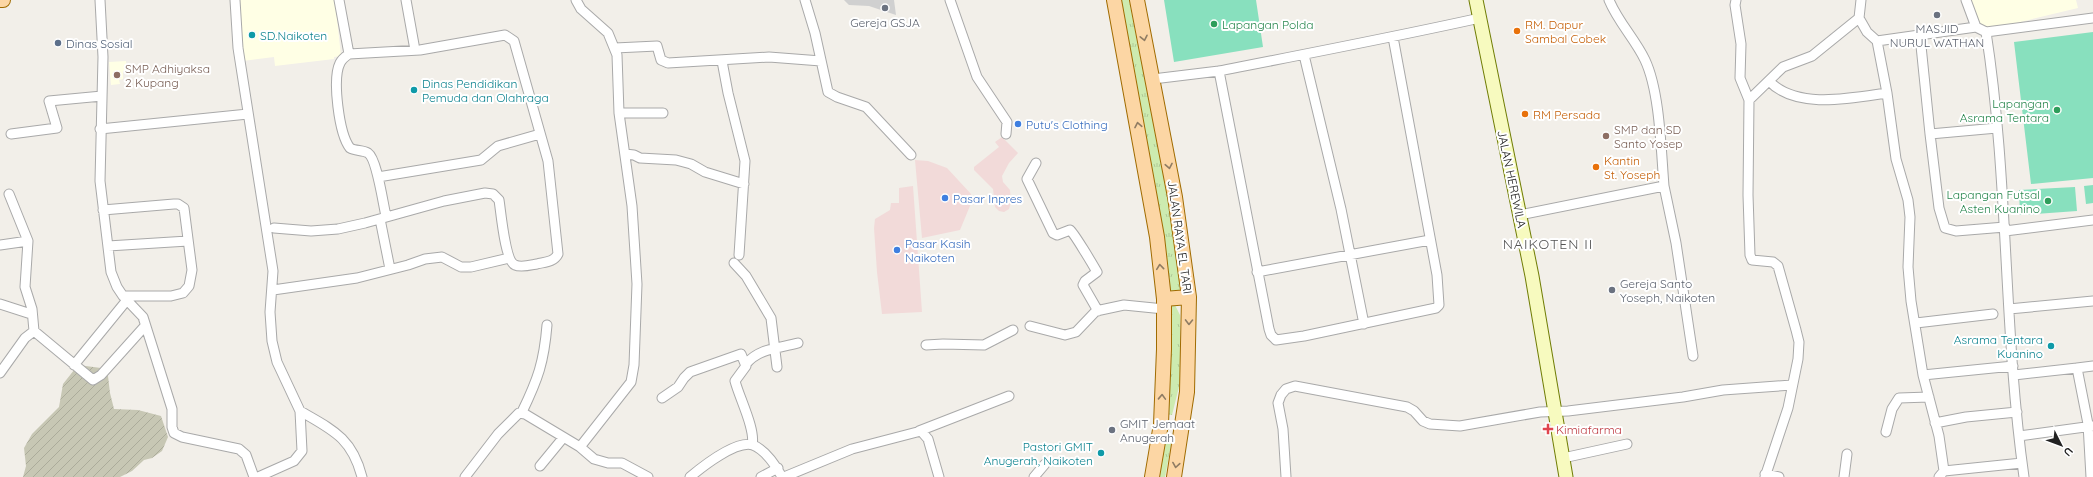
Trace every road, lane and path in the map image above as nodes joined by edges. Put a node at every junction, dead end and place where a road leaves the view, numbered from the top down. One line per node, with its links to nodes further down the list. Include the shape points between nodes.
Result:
1 (0, 0): 2 (main road)
2 (3, 0)
3 (100, 0): 35 (street)
4 (235, 0): 39 (street, via 238,48)
5 (339, 0): 27 (street)
6 (406, 0): 26 (street)
7 (576, 0): 25 (street, via 581,10 608,33)
8 (805, 0): 30 (street)
9 (950, 0): 44 (street, via 977,78 1007,122)
10 (1114, 0): 73 (main road, JALAN RAYA EL TARI, one-way to 10, via 1157,237)
11 (1137, 0): 32 (main road, JALAN RAYA EL TARI, one-way to 32)
12 (1476, 0): 17 (main road, JALAN HEREWILA)
13 (1609, 0): 51 (street, via 1621,24 1646,61 1656,102)
14 (1861, 0): 18 (street)
15 (1966, 0): 20 (street)
16 (1733, 2): 36 (street, via 1741,44 1740,78)
17 (1480, 18): 23 (street); 54 (main road, JALAN HEREWILA)
18 (1859, 18): 24 (street, via 1867,32); 33 (street, via 1812,56 1783,67)
19 (2093, 18): 21 (street)
20 (1976, 27): 21 (street); 22 (street)
21 (1986, 32): 40 (street)
22 (1920, 36): 24 (street); 45 (street)
23 (1393, 37): 28 (street, via 1342,45); 59 (street)
24 (1878, 41): 34 (street)
25 (616, 48): 29 (street, via 657,46 662,60 668,63); 37 (street)
26 (415, 50): 27 (street); 43 (street, via 504,35 511,38 514,41)
27 (349, 54): 49 (street, via 340,63 336,80 338,106 346,141 350,148 368,154)
28 (1304, 55): 31 (street); 64 (street)
29 (722, 61): 30 (street, via 786,58); 50 (street, via 745,161)
30 (821, 61): 47 (street, via 828,92 866,107)
31 (1219, 71): 32 (street); 67 (street)
32 (1153, 79): 69 (main road, JALAN RAYA EL TARI, one-way to 69, via 1175,197)
33 (1769, 81): 34 (street, via 1790,95 1816,101); 36 (street)
34 (1887, 93): 78 (street, via 1896,159 1910,217 1908,267)
35 (102, 96): 41 (street); 42 (street, via 49,101 57,128)
36 (1749, 100): 97 (street, via 1750,255 1752,260 1773,262 1778,266 1799,342)
37 (619, 113): 38 (street); 46 (street)
38 (663, 113)
39 (248, 114): 41 (street); 68 (street, via 273,271)
40 (1997, 128): 45 (street); 58 (street, via 2003,177)
41 (100, 129): 53 (street)
42 (12, 134)
43 (540, 134): 49 (street, via 498,146 481,160); 65 (street, via 548,161 558,254 551,261 520,266 513,264)
44 (1006, 134)
45 (1930, 134): 58 (street, via 1944,228 1956,231)
46 (625, 154): 50 (street, via 640,158 676,160); 115 (street, via 637,260 634,365 629,386)
47 (911, 155)
48 (1036, 163): 75 (street, via 1027,179 1053,233 1057,235 1070,230 1074,233 1084,254 1093,264 1096,272 1084,281 1083,285)
49 (378, 177): 55 (street)
50 (744, 184): 86 (street, via 737,259 771,318)
51 (1664, 186): 54 (street); 88 (street, via 1678,251)
52 (9, 194): 60 (street)
53 (103, 210): 61 (street, via 178,204 184,208); 63 (street)
54 (1520, 215): 103 (main road, JALAN HEREWILA)
55 (383, 218): 57 (street, via 318,231); 65 (street, via 444,201 485,193 493,194 499,200); 66 (street)
56 (2093, 220): 58 (street)
57 (274, 228)
58 (2005, 229): 74 (street)
59 (1430, 240): 64 (street); 79 (street, via 1440,302 1438,307)
60 (28, 241): 62 (street); 76 (street, via 25,287 32,309)
61 (188, 242): 63 (street); 70 (street, via 192,276 189,286 183,293)
62 (0, 245)
63 (108, 246): 70 (street, via 114,281)
64 (1350, 254): 67 (street); 79 (street)
65 (509, 258): 66 (street, via 460,267 442,257 424,259)
66 (390, 269): 68 (street, via 357,278)
67 (1257, 272): 79 (street, via 1269,329 1276,340)
68 (272, 290): 101 (street, via 270,312 273,349)
69 (1189, 297): 73 (main road); 107 (main road, JALAN RAYA EL TARI, one-way to 107, via 1189,358)
70 (125, 298): 81 (street, via 143,317); 89 (street)
71 (2093, 301): 74 (street)
72 (0, 304): 76 (street)
73 (1164, 304): 75 (street, via 1124,305); 106 (main road, JALAN RAYA EL TARI, one-way to 73)
74 (2009, 309): 94 (street)
75 (1098, 311): 82 (street, via 1076,332 1065,335)
76 (31, 314): 84 (street)
77 (1993, 314): 78 (street)
78 (1916, 323): 96 (street)
79 (1364, 324)
80 (547, 325): 102 (street, via 541,370)
81 (145, 326): 89 (street, via 97,378 93,380); 124 (street, via 172,409 174,433 240,449 246,455)
82 (1030, 326)
83 (1013, 330): 87 (street, via 984,345)
84 (34, 331): 89 (street); 95 (street, via 25,338)
85 (798, 343): 86 (street)
86 (774, 345): 90 (street, via 756,354); 92 (street)
87 (926, 345)
88 (1693, 356)
89 (74, 364)
90 (746, 364): 100 (street, via 741,354 738,354 690,372 678,387); 114 (street, via 736,382 752,436)
91 (2093, 366): 93 (street)
92 (777, 367)
93 (2077, 368): 94 (street); 108 (street)
94 (2014, 370): 96 (street); 104 (street)
95 (0, 373)
96 (1923, 375): 99 (street)
97 (1792, 385): 103 (street, via 1724,390); 123 (street, via 1788,408)
98 (1008, 396): 109 (street)
99 (1929, 397): 105 (street); 110 (street, via 1899,398 1892,409)
100 (662, 398)
101 (300, 411): 125 (street, via 302,445 299,457); 126 (street, via 334,432 350,446)
102 (522, 412): 112 (street); 127 (street, via 516,414 503,427)
103 (1555, 412): 117 (main road, JALAN HEREWILA); 136 (street, via 1501,417 1470,425 1437,425 1423,421 1407,407 1290,387 1281,395 1278,403 1283,429)
104 (2018, 412): 105 (street); 111 (street)
105 (1935, 423): 122 (street)
106 (1161, 424): 107 (main road); 134 (main road, JALAN RAYA EL TARI)
107 (1182, 426): 135 (main road, JALAN RAYA EL TARI, one-way to 135)
108 (2090, 427): 111 (street); 141 (street)
109 (919, 431): 131 (street, via 852,449); 132 (street, via 928,439)
110 (1886, 432)
111 (2019, 436): 118 (street)
112 (563, 438): 115 (street); 120 (street)
113 (1627, 444): 117 (street)
114 (752, 445): 121 (street, via 760,449); 129 (street, via 721,454 706,462)
115 (580, 447): 128 (street, via 594,459 622,463)
116 (1847, 454): 139 (street)
117 (1562, 458): 137 (main road, JALAN HEREWILA)
118 (2022, 463): 122 (street); 140 (street)
119 (1045, 464): 133 (street)
120 (540, 466)
121 (778, 468): 130 (street); 131 (street)
122 (1942, 474)
123 (1765, 476): 138 (street)
124 (254, 477)
125 (258, 477)
126 (362, 477)
127 (465, 477)
128 (648, 477)
129 (690, 477)
130 (761, 477)
131 (783, 477)
132 (939, 477)
133 (1034, 477)
134 (1152, 477)
135 (1174, 477)
136 (1286, 477)
137 (1566, 477)
138 (1779, 477)
139 (1844, 477)
140 (2024, 477)
141 (2091, 477)

